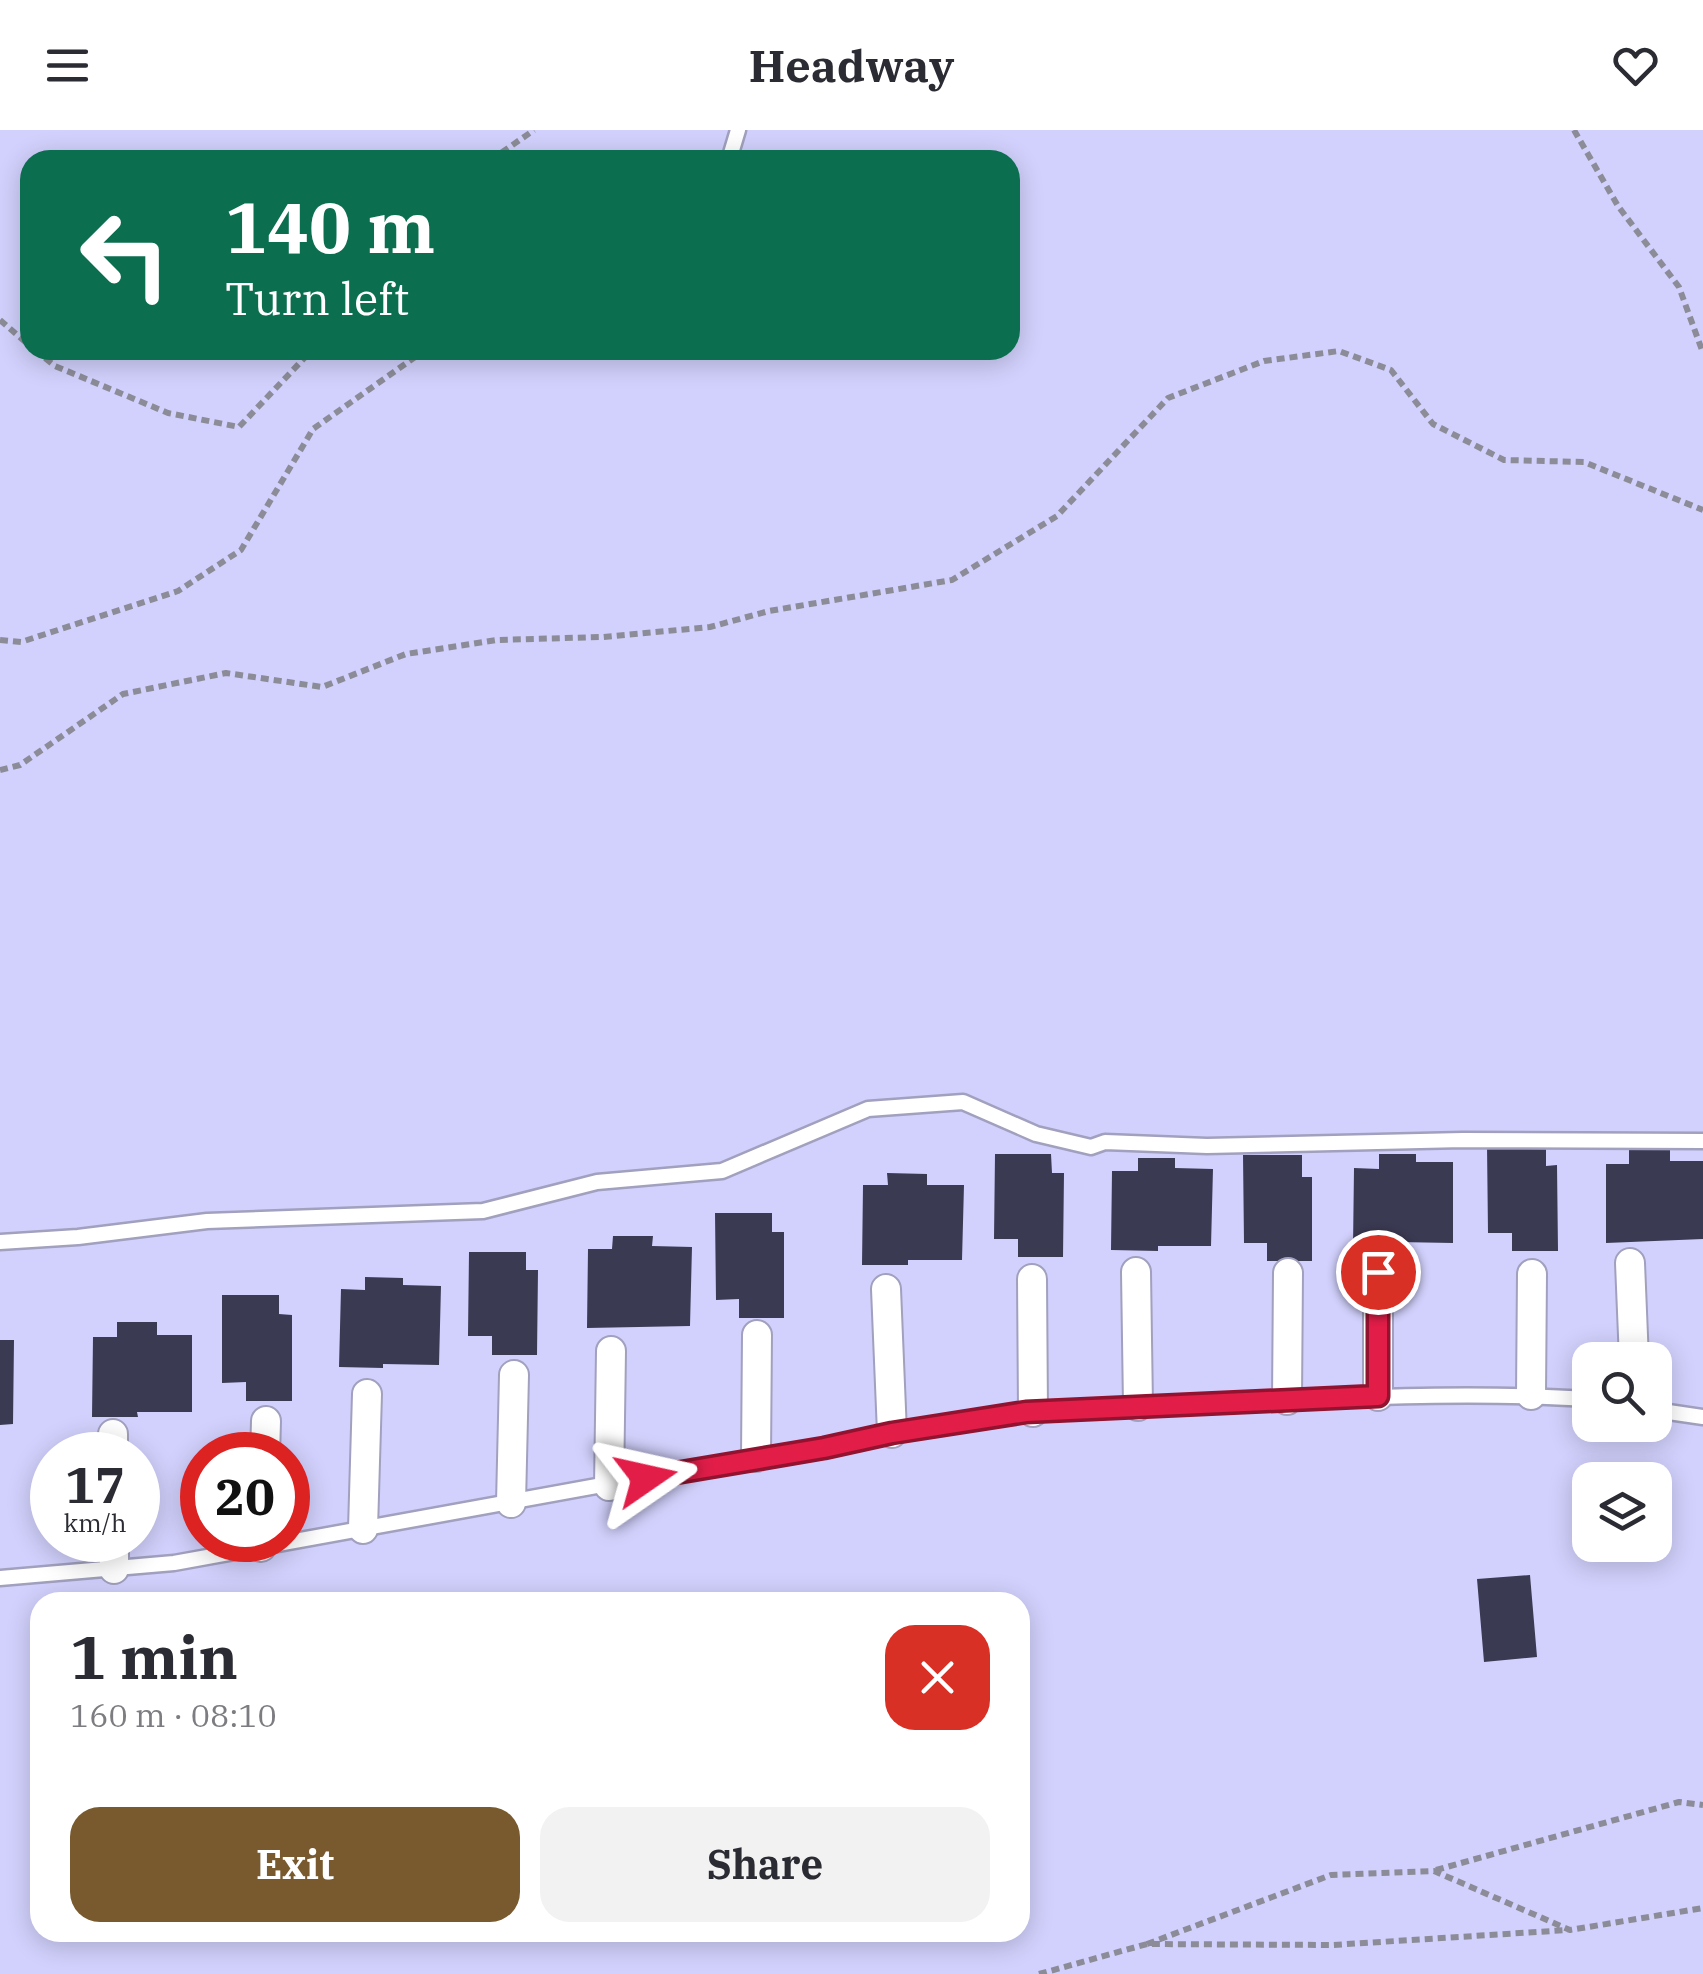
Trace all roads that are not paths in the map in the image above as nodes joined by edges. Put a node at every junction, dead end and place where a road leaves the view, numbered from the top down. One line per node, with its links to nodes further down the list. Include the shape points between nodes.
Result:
1 (1703, 1141): 2 (lane, via 1105,1142 1091,1148 1036,1134 963,1102 868,1108 722,1171 597,1182 483,1211 207,1221)
2 (0, 1242)
3 (1630, 1264): 11 (street)
4 (1136, 1272): 19 (street)
5 (1378, 1272): 16 (street)
6 (1288, 1273): 18 (street)
7 (1532, 1274): 15 (street)
8 (1032, 1279): 20 (street)
9 (886, 1290): 25 (street)
10 (757, 1334): 26 (street)
11 (1633, 1342)
12 (610, 1350): 27 (street)
13 (514, 1375): 28 (street)
14 (367, 1394): 29 (street)
15 (1531, 1395): 16 (lane); 17 (lane)
16 (1378, 1396): 18 (lane)
17 (1572, 1398)
18 (1287, 1400): 19 (lane)
19 (1138, 1406): 20 (lane)
20 (1034, 1412): 25 (lane)
21 (1672, 1413): 22 (lane)
22 (1703, 1418)
23 (266, 1422): 24 (street)
24 (266, 1432)
25 (892, 1433): 26 (lane)
26 (756, 1458): 27 (lane)
27 (609, 1486): 28 (lane)
28 (511, 1503): 29 (lane)
29 (363, 1528): 30 (lane)
30 (310, 1536)
31 (114, 1562): 33 (street)
32 (180, 1562): 33 (lane)
33 (114, 1568): 34 (lane)
34 (0, 1578)

